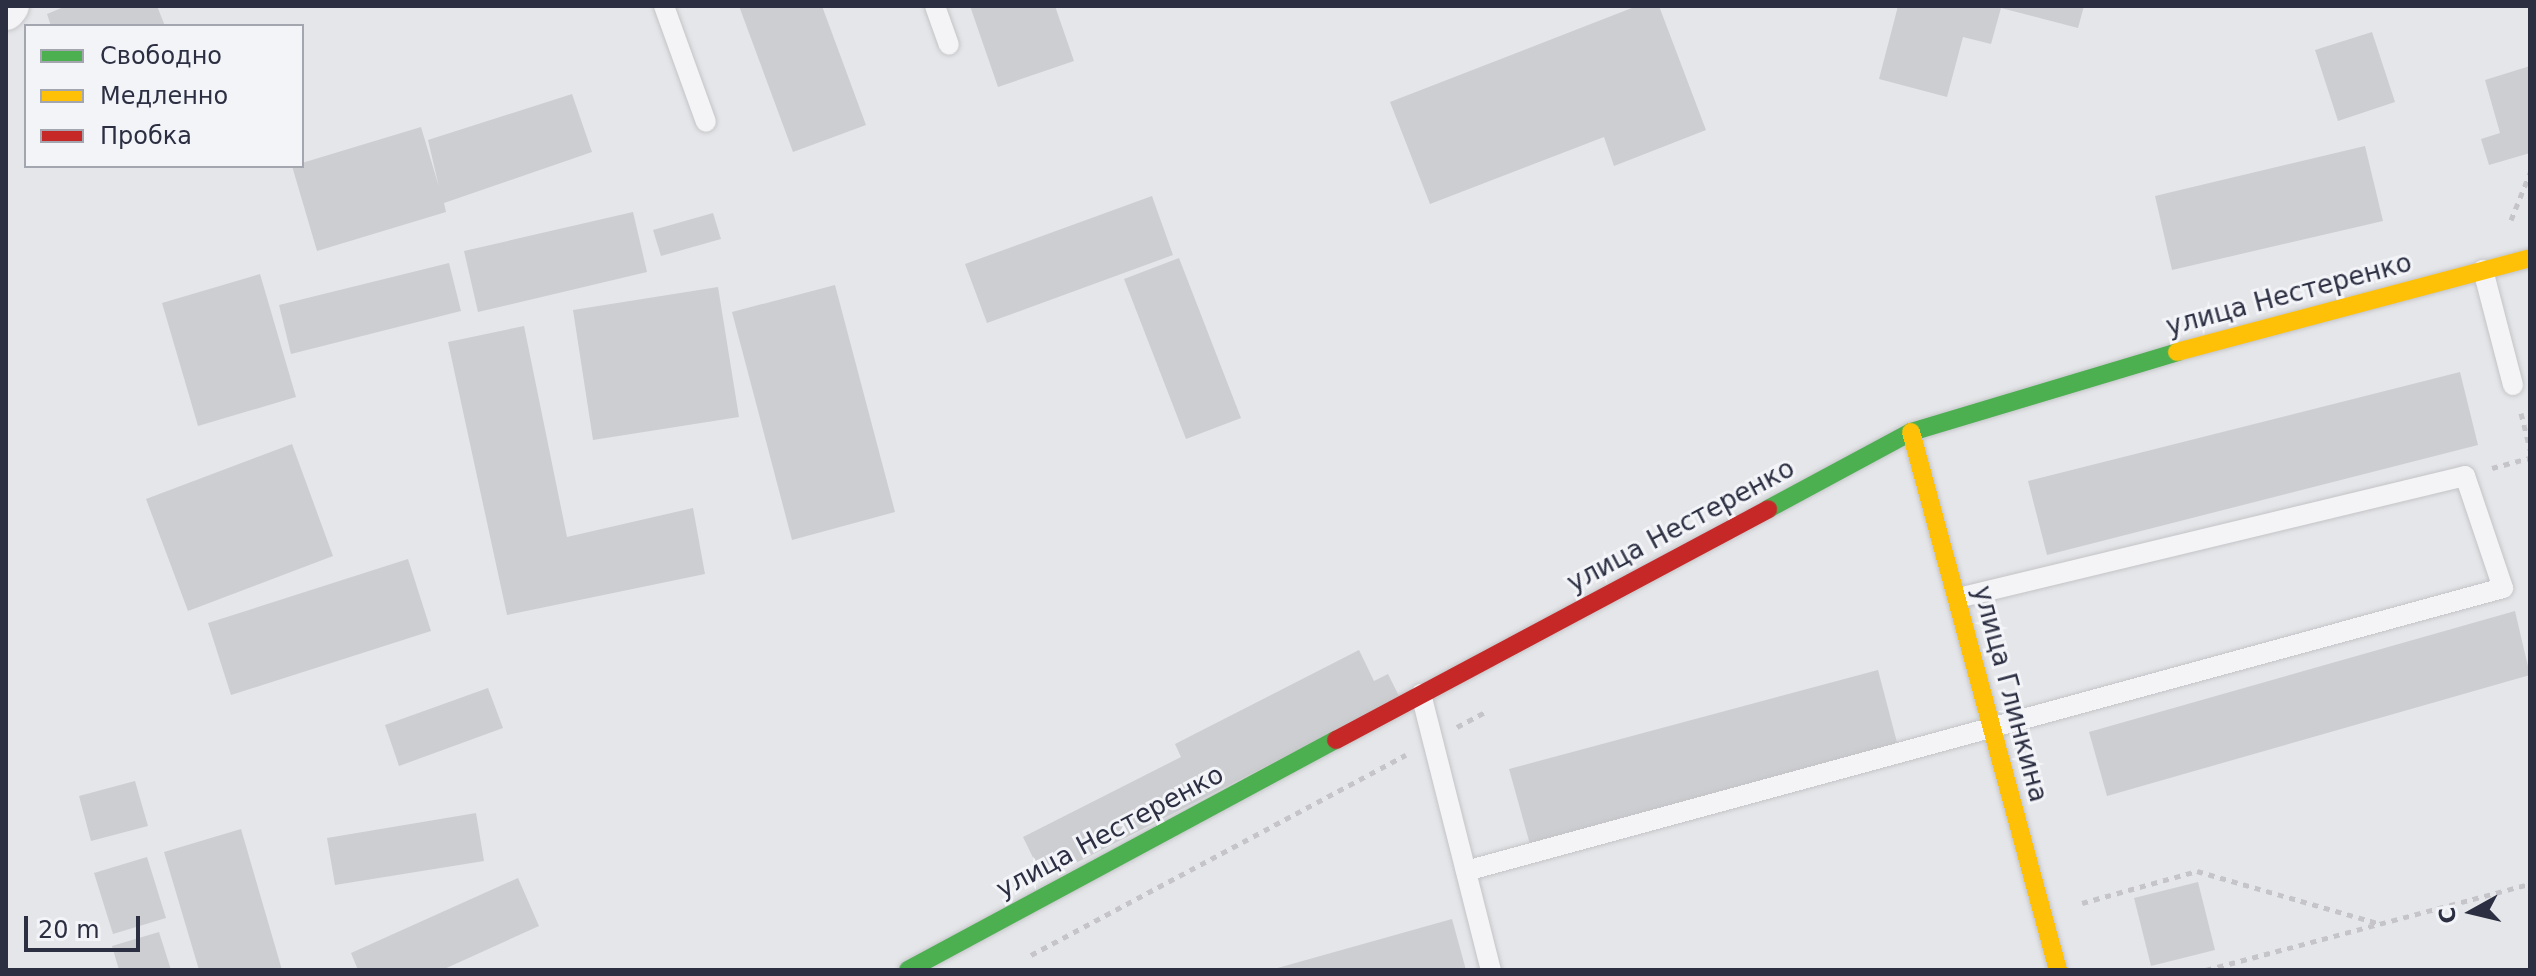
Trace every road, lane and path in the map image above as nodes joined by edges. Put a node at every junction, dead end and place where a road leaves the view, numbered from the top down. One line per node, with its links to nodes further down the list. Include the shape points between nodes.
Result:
1 (10, 6): 4 (street)
2 (664, 6): 6 (lane)
3 (935, 6): 5 (lane)
4 (6, 11)
5 (949, 45)
6 (706, 122)
7 (2530, 258): 8 (street, улица Нестеренко)
8 (2483, 270): 9 (lane); 10 (street, улица Нестеренко, via 2229,336)
9 (2513, 385): 11 (path)
10 (1911, 432): 14 (street, улица Глинкина); 15 (street, улица Нестеренко)
11 (2530, 450)
12 (2530, 458): 13 (path)
13 (2465, 476): 14 (lane); 17 (lane, via 2503,588)
14 (1958, 598): 17 (street, улица Глинкина)
15 (1421, 694): 18 (lane); 24 (street, улица Нестеренко)
16 (1503, 702): 18 (path)
17 (1991, 726): 19 (lane); 21 (street, улица Глинкина)
18 (1433, 741): 19 (lane); 23 (path)
19 (1466, 871): 25 (lane)
20 (2530, 884): 22 (path)
21 (2043, 913): 22 (path, via 2197,871); 26 (street, улица Глинкина)
22 (2381, 924): 27 (path)
23 (1017, 963)
24 (908, 970)
25 (1491, 970)
26 (2058, 970)
27 (2206, 970)

